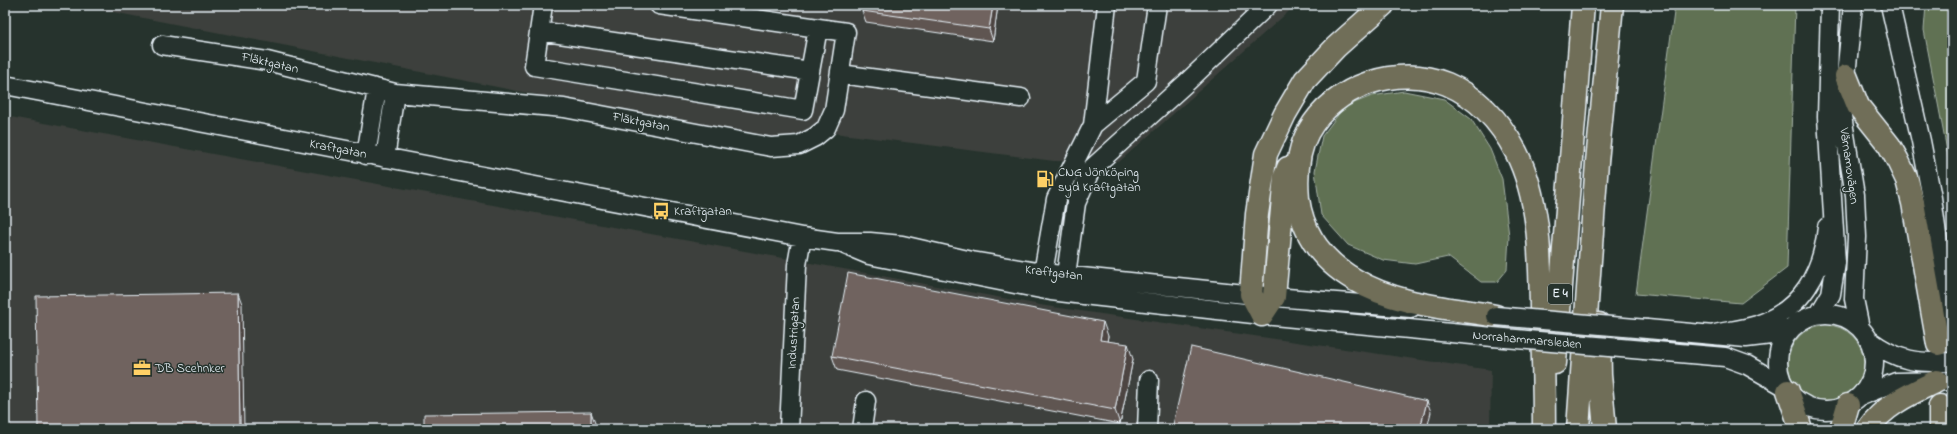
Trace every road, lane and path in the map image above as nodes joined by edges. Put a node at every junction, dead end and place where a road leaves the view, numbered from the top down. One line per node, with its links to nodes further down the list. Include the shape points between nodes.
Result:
1 (543, 5): 13 (street)
2 (659, 5): 12 (street)
3 (1107, 5): 22 (street)
4 (1157, 5): 22 (street, via 1146,81)
5 (1268, 5): 31 (street, via 1091,170 1076,203)
6 (1383, 5): 33 (highway, via 1305,80 1266,154 1257,214)
7 (1583, 5): 53 (highway, E 4)
8 (1612, 5): 26 (highway, E 4)
9 (1830, 5): 27 (street, Värnamovägen, via 1827,116)
10 (1853, 5): 17 (street, Värnamovägen)
11 (1890, 5): 41 (street, via 1932,198)
12 (818, 28): 15 (street); 16 (street, Fläktgatan, via 846,32)
13 (539, 31): 15 (street); 15 (street, via 534,66 803,110)
14 (162, 45): 19 (street, Fläktgatan, via 267,60)
15 (810, 71)
16 (840, 74): 20 (street, Fläktgatan, via 834,110 826,128 815,137 799,144 777,147 754,145 564,108); 21 (street)
17 (1846, 76): 40 (street, Värnamovägen, via 1841,110 1855,195 1857,237 1854,299); 41 (highway, via 1858,106 1889,145 1906,180)
18 (5, 85): 24 (street, Kraftgatan)
19 (377, 89): 20 (street, Fläktgatan); 24 (street)
20 (395, 93): 25 (street)
21 (1021, 98)
22 (1093, 125): 30 (street, via 1056,199)
23 (1308, 132): 34 (highway, via 1294,152 1285,176); 37 (highway, via 1298,159 1296,181 1299,206 1304,224 1316,247 1333,266 1356,281 1393,296); 52 (highway, via 1319,116 1340,96 1369,83 1397,76 1422,78 1446,84 1473,99 1499,124 1517,154 1530,192 1538,242)
24 (366, 155): 25 (street, Kraftgatan)
25 (385, 158): 28 (street, Kraftgatan)
26 (1598, 162): 54 (highway, E 4); 55 (highway, via 1600,375)
27 (1830, 181): 35 (street, Värnamovägen, via 1836,263 1831,294); 39 (street, via 1821,262 1803,294 1777,316 1758,324)
28 (802, 237): 29 (street, Kraftgatan); 49 (street, Industrigatan, via 797,265)
29 (837, 242): 30 (street, Kraftgatan, via 902,245 972,261); 32 (street, Kraftgatan, via 869,255)
30 (1043, 273): 31 (street, Kraftgatan); 32 (street)
31 (1066, 275): 32 (street); 33 (street, Kraftgatan)
32 (1051, 291): 36 (street, Kraftgatan)
33 (1251, 294): 34 (street, Kraftgatan); 36 (highway)
34 (1274, 297): 36 (highway); 37 (street, Norrahammarsleden)
35 (1819, 314): 38 (street, via 1804,319); 40 (street, via 1834,314 1848,319)
36 (1262, 315): 45 (street, Norrahammarsleden, bridge, via 1725,357 1747,365)
37 (1496, 316): 39 (street, Norrahammarsleden, bridge)
38 (1792, 328): 39 (street, Norrahammarsleden, via 1771,335 1746,338); 45 (street, via 1783,341 1778,356 1779,372)
39 (1715, 334)
40 (1865, 334): 42 (street, via 1883,350 1898,358); 46 (street, via 1874,354 1874,369 1869,384)
41 (1945, 344)
42 (1952, 362)
43 (1149, 380): 51 (street)
44 (1945, 381): 46 (street, via 1896,382); 58 (highway, via 1886,408)
45 (1786, 389): 46 (street, via 1797,400 1809,407 1822,410 1836,409); 56 (highway)
46 (1854, 400): 57 (highway)
47 (866, 401): 50 (street)
48 (1940, 406): 59 (highway)
49 (789, 429)
50 (862, 429)
51 (1147, 429)
52 (1544, 429)
53 (1551, 429)
54 (1578, 429)
55 (1605, 429)
56 (1801, 429)
57 (1841, 429)
58 (1868, 429)
59 (1940, 429)

